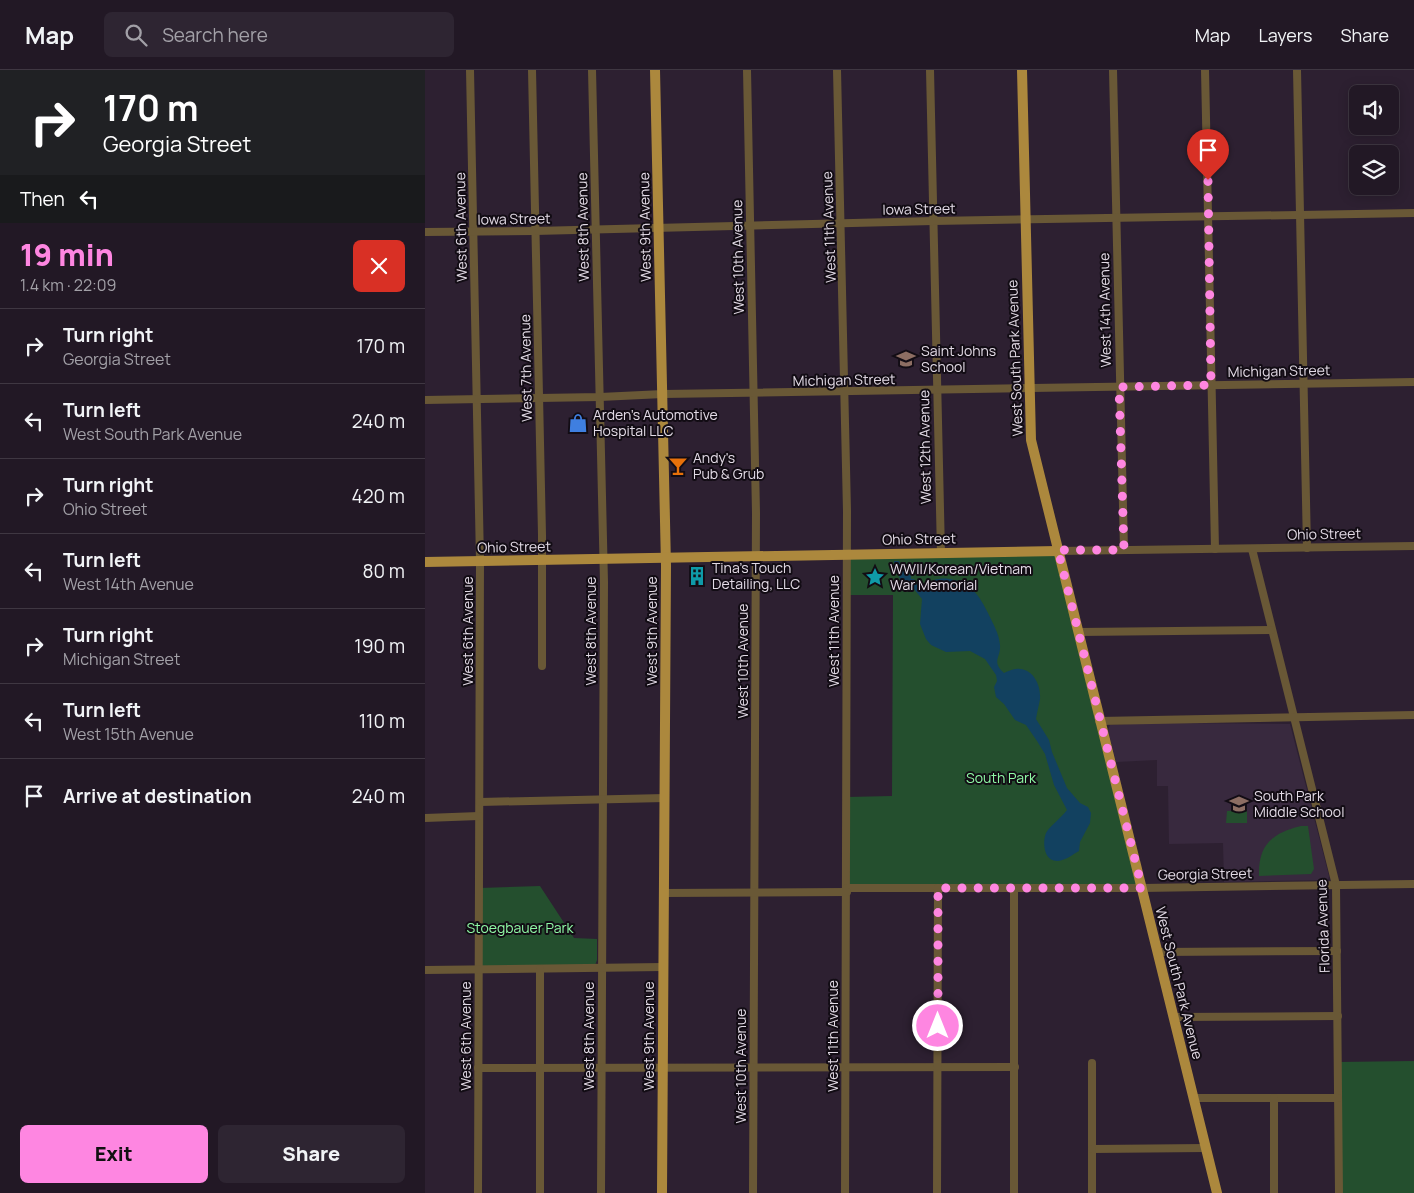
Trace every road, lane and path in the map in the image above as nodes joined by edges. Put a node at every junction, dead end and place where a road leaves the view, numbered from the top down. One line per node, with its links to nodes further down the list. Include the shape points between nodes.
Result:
1 (470, 70): 24 (street, West 6th Avenue)
2 (532, 70): 22 (street, West 7th Avenue)
3 (593, 70): 21 (street, West 8th Avenue)
4 (655, 70): 20 (main road, West 9th Avenue)
5 (747, 70): 19 (street, West 10th Avenue)
6 (837, 70): 18 (street, West 11th Avenue)
7 (930, 70): 17 (street, West 12th Avenue)
8 (1022, 70): 16 (main road, West South Park Avenue)
9 (1113, 70): 15 (street, West 14th Avenue)
10 (1205, 70): 14 (street)
11 (1297, 70): 13 (street)
12 (1414, 213): 13 (street, Iowa Street)
13 (1299, 215): 14 (street, Iowa Street); 26 (street)
14 (1209, 217): 15 (street, Iowa Street); 27 (street)
15 (1116, 218): 16 (street, Iowa Street); 28 (street, West 14th Avenue)
16 (1026, 220): 17 (street, Iowa Street); 29 (main road, West South Park Avenue)
17 (933, 221): 18 (street, Iowa Street); 30 (street, West 12th Avenue)
18 (841, 224): 19 (street, Iowa Street); 31 (street, West 11th Avenue)
19 (749, 225): 20 (street, Iowa Street); 32 (street, West 10th Avenue)
20 (659, 227): 21 (street, Iowa Street); 33 (main road, West 9th Avenue)
21 (596, 229): 22 (street, Iowa Street); 34 (street, West 8th Avenue)
22 (535, 231): 24 (street, Iowa Street); 35 (street, West 7th Avenue)
23 (425, 232): 24 (street, Iowa Street)
24 (473, 232): 37 (street, West 6th Avenue)
25 (1414, 382): 26 (street, Michigan Street)
26 (1303, 384): 27 (street, Michigan Street); 39 (street)
27 (1211, 385): 28 (street, Michigan Street); 40 (street)
28 (1119, 387): 29 (street, Michigan Street); 43 (street, West 14th Avenue)
29 (1029, 388): 30 (street, Michigan Street); 42 (main road, West South Park Avenue, via 1031,440)
30 (936, 391): 31 (street, Michigan Street); 44 (street, West 12th Avenue)
31 (845, 392): 32 (street, Michigan Street); 45 (street, West 11th Avenue)
32 (753, 393): 33 (street, Michigan Street); 46 (street, West 10th Avenue)
33 (663, 394): 34 (street, Michigan Street); 47 (main road, West 9th Avenue)
34 (599, 397): 35 (street, Michigan Street); 48 (street, West 8th Avenue)
35 (539, 398): 37 (street, Michigan Street); 49 (street, West 7th Avenue)
36 (425, 400): 37 (street, Michigan Street)
37 (477, 400): 50 (street, West 6th Avenue)
38 (1414, 546): 39 (street, Ohio Street)
39 (1307, 548): 41 (street, Ohio Street)
40 (1215, 549): 41 (street, Ohio Street); 43 (street, Ohio Street)
41 (1252, 549): 52 (street, Florida Avenue)
42 (1058, 550): 43 (street, Ohio Street); 44 (main road, Ohio Street); 53 (main road, West South Park Avenue)
43 (1124, 550)
44 (941, 553): 45 (main road, Ohio Street)
45 (847, 554): 46 (main road, Ohio Street); 68 (street, West 11th Avenue)
46 (756, 556): 47 (main road, Ohio Street); 70 (street, West 10th Avenue)
47 (666, 557): 48 (main road, Ohio Street); 58 (main road, West 9th Avenue)
48 (603, 558): 49 (main road, Ohio Street); 59 (street, West 8th Avenue)
49 (542, 560): 50 (main road, Ohio Street); 54 (street, West 7th Avenue)
50 (480, 561): 51 (main road, Ohio Street); 60 (street, West 6th Avenue)
51 (425, 562)
52 (1271, 630): 53 (street); 56 (street, Florida Avenue)
53 (1078, 632): 57 (main road, West South Park Avenue)
54 (542, 666)
55 (1414, 715): 56 (street)
56 (1294, 717): 57 (street); 64 (street, Florida Avenue)
57 (1099, 720): 67 (main road, West South Park Avenue)
58 (665, 798): 59 (street); 69 (main road, West 9th Avenue)
59 (603, 800): 60 (street); 73 (street, West 8th Avenue)
60 (480, 802): 61 (street, West 6th Avenue)
61 (479, 816): 62 (street); 77 (street, West 6th Avenue)
62 (425, 818)
63 (1414, 884): 64 (street, Georgia Street)
64 (1336, 885): 67 (street, Georgia Street); 71 (street, Florida Avenue)
65 (938, 888): 66 (street, Georgia Street); 68 (street, Georgia Street); 82 (street)
66 (1015, 888): 67 (street, Georgia Street); 85 (street)
67 (1142, 888): 72 (main road, West South Park Avenue)
68 (847, 890): 70 (street, Georgia Street); 84 (street, West 11th Avenue)
69 (663, 893): 70 (street, Georgia Street); 74 (main road, West 9th Avenue)
70 (754, 893): 81 (street, West 10th Avenue)
71 (1337, 951): 72 (street); 78 (street, Florida Avenue)
72 (1157, 952): 79 (main road, West South Park Avenue)
73 (602, 967): 74 (street); 75 (street); 87 (street, West 8th Avenue)
74 (663, 967): 83 (main road, West 9th Avenue)
75 (540, 969): 77 (street); 88 (street)
76 (425, 970): 77 (street)
77 (479, 970): 86 (street, West 6th Avenue)
78 (1338, 1016): 79 (street); 91 (street, Florida Avenue)
79 (1174, 1017): 89 (main road, West South Park Avenue)
80 (1092, 1063): 93 (street)
81 (754, 1066): 83 (street); 84 (street); 98 (street, West 10th Avenue)
82 (938, 1066): 84 (street); 85 (street); 100 (street)
83 (663, 1067): 87 (street); 97 (main road, West 9th Avenue)
84 (845, 1067): 99 (street, West 11th Avenue)
85 (1015, 1067): 101 (street)
86 (478, 1068): 88 (street); 94 (street, West 6th Avenue)
87 (601, 1068): 88 (street); 96 (street, West 8th Avenue)
88 (540, 1069): 95 (street)
89 (1194, 1098): 90 (street); 92 (main road, West South Park Avenue)
90 (1274, 1098): 91 (street); 104 (street)
91 (1338, 1098): 105 (street, Florida Avenue)
92 (1206, 1148): 93 (street); 103 (main road, West South Park Avenue)
93 (1092, 1150): 102 (street)
94 (478, 1193)
95 (540, 1193)
96 (601, 1193)
97 (662, 1193)
98 (753, 1193)
99 (845, 1193)
100 (937, 1193)
101 (1015, 1193)
102 (1092, 1193)
103 (1217, 1193)
104 (1274, 1193)
105 (1339, 1193)

